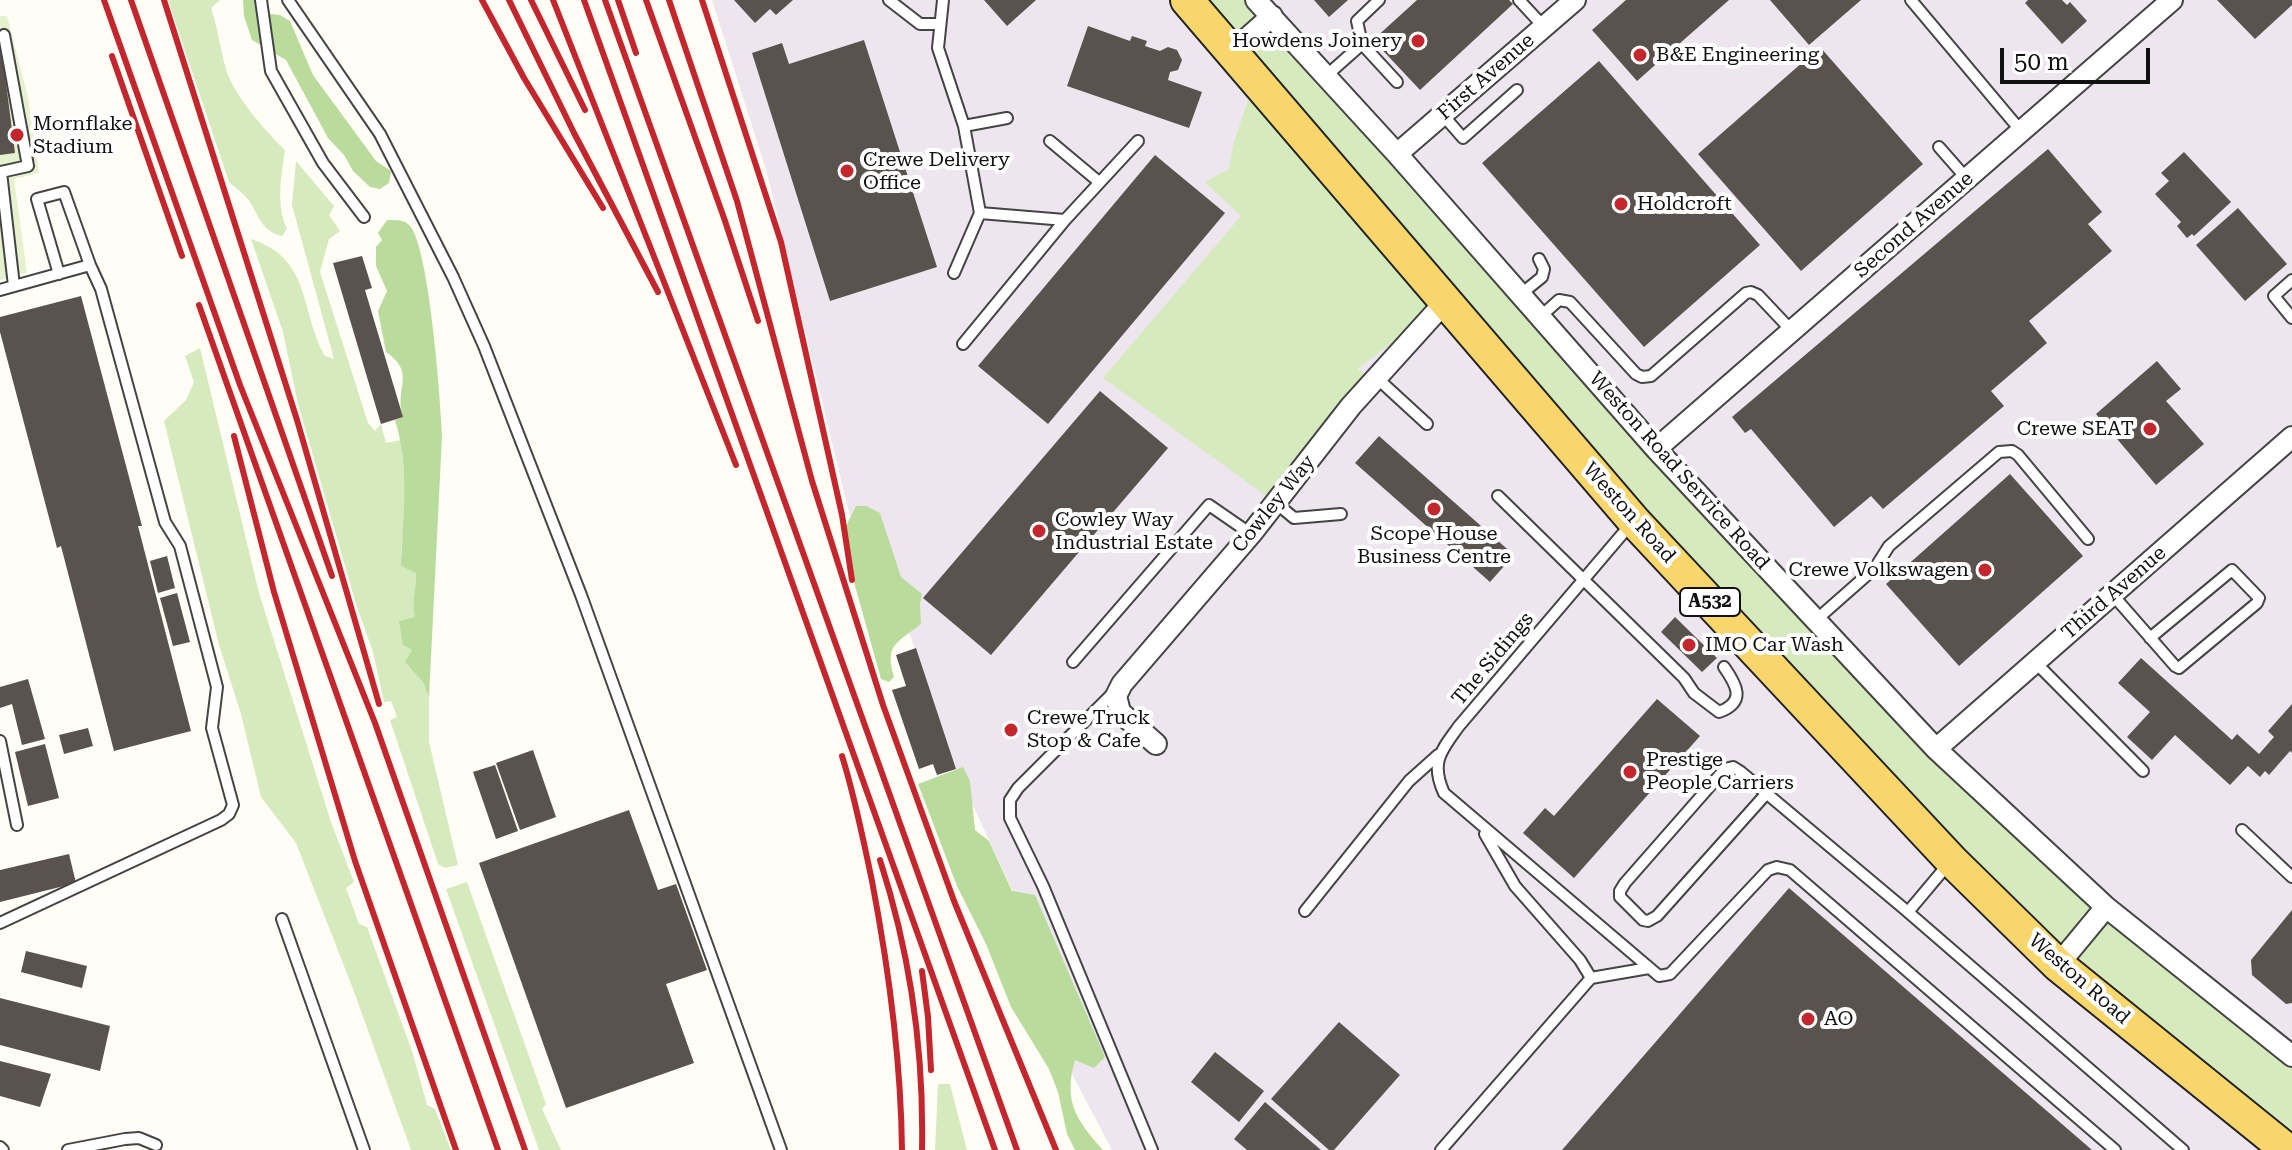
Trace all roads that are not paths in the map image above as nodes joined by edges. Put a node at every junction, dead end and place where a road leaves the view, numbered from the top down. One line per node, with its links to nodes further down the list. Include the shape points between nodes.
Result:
1 (261, 0): 32 (lane, via 271,71 323,163)
2 (288, 0): 88 (lane, via 388,149 484,346 581,595)
3 (889, 0): 13 (lane, via 920,24)
4 (943, 0): 13 (lane)
5 (1187, 0): 17 (main road, Weston Road / A532)
6 (1256, 0): 12 (street, Weston Road Service Road)
7 (1379, 0): 16 (lane, via 1357,21)
8 (1519, 0): 14 (lane)
9 (1575, 0): 14 (street, First Avenue)
10 (1911, 0): 24 (lane)
11 (2172, 0): 24 (street, Second Avenue)
12 (1272, 16): 17 (street); 18 (street, Weston Road Service Road)
13 (940, 24): 23 (lane, via 938,48)
14 (1544, 27): 21 (street, First Avenue)
15 (4, 35): 39 (lane, via 28,166 1,172)
16 (1362, 44): 18 (lane); 19 (lane)
17 (1233, 51): 42 (main road, Weston Road / A532)
18 (1326, 76): 28 (street, Weston Road Service Road)
19 (1397, 82)
20 (1517, 90): 21 (lane, via 1463,138)
21 (1442, 114): 28 (street, First Avenue)
22 (1007, 118): 23 (lane)
23 (964, 126): 31 (lane)
24 (2021, 131): 29 (street, Second Avenue)
25 (1050, 141): 30 (lane)
26 (1138, 141): 30 (lane)
27 (1939, 147): 29 (lane)
28 (1397, 154): 41 (street, Weston Road Service Road)
29 (1967, 179): 45 (street, Second Avenue)
30 (1099, 182): 33 (lane)
31 (980, 213): 33 (lane); 36 (lane)
32 (364, 217)
33 (1065, 220): 46 (lane)
34 (1539, 259): 41 (lane, via 1542,277)
35 (90, 265): 37 (lane); 37 (lane, via 64,192 37,199); 80 (lane, via 165,522 184,560 217,687 212,728 233,805 221,820)
36 (954, 273)
37 (59, 274): 39 (lane)
38 (2292, 280): 44 (lane, via 2274,296)
39 (14, 286): 40 (lane)
40 (0, 290)
41 (1520, 295): 43 (street, Weston Road Service Road)
42 (1445, 302): 47 (street, Cowley Way); 54 (main road, Weston Road / A532)
43 (1540, 317): 45 (lane, via 1559,300 1570,302 1642,377 1651,376 1746,293 1758,295); 50 (street, Weston Road Service Road)
44 (2292, 318)
45 (1792, 331): 50 (street, Second Avenue)
46 (963, 344)
47 (1378, 379): 48 (lane); 52 (street, Cowley Way)
48 (1427, 424)
49 (2292, 437): 58 (street, Third Avenue)
50 (1656, 449): 59 (street, Weston Road Service Road)
51 (1498, 496): 57 (lane)
52 (1276, 503): 53 (lane, via 1294,518); 55 (street, Cowley Way)
53 (1341, 514)
54 (1634, 521): 57 (lane, The Sidings); 74 (main road, Weston Road / A532)
55 (1251, 534): 61 (lane, via 1209,505); 64 (street, Cowley Way)
56 (2088, 539): 59 (lane, via 2018,455 1999,452 1889,546 1875,568)
57 (1585, 578): 63 (lane, via 1694,693 1719,712 1737,692); 68 (lane, The Sidings)
58 (2112, 594): 60 (lane); 62 (street, Third Avenue)
59 (1816, 620): 67 (street, Weston Road Service Road)
60 (2150, 638): 60 (lane, via 2179,668 2259,598 2232,570)
61 (1073, 662)
62 (2035, 662): 67 (street, Third Avenue); 69 (lane)
63 (1724, 667)
64 (1122, 684): 66 (street, via 1116,696 1120,712); 89 (lane, via 1018,788 1010,800 1010,818)
65 (0, 741): 71 (lane)
66 (1156, 744)
67 (1936, 749): 76 (street, Weston Road Service Road)
68 (1438, 755): 72 (lane, via 1444,793); 77 (lane, The Sidings, via 1409,781)
69 (2143, 771)
70 (1766, 794): 70 (lane, via 1733,767 1725,769 1625,883 1620,897 1643,920 1657,916); 78 (lane)
71 (17, 825)
72 (1480, 825): 82 (lane); 83 (lane, via 1515,886)
73 (2242, 830): 75 (lane)
74 (1952, 861): 78 (lane); 81 (main road, Weston Road / A532)
75 (2292, 877)
76 (2106, 907): 81 (street); 84 (street, Weston Road Service Road)
77 (1305, 911)
78 (1908, 912): 92 (lane)
79 (282, 919): 87 (lane)
80 (0, 923)
81 (2058, 965): 93 (main road, Weston Road / A532)
82 (1649, 968): 83 (lane); 91 (lane, via 1659,976 1670,974 1768,870 1790,870)
83 (1591, 978): 90 (lane)
84 (2292, 1056)
85 (156, 1145): 86 (lane, via 139,1138)
86 (68, 1150)
87 (364, 1150)
88 (781, 1150)
89 (1152, 1150)
90 (1441, 1150)
91 (2115, 1150)
92 (2183, 1150)
93 (2287, 1150)

